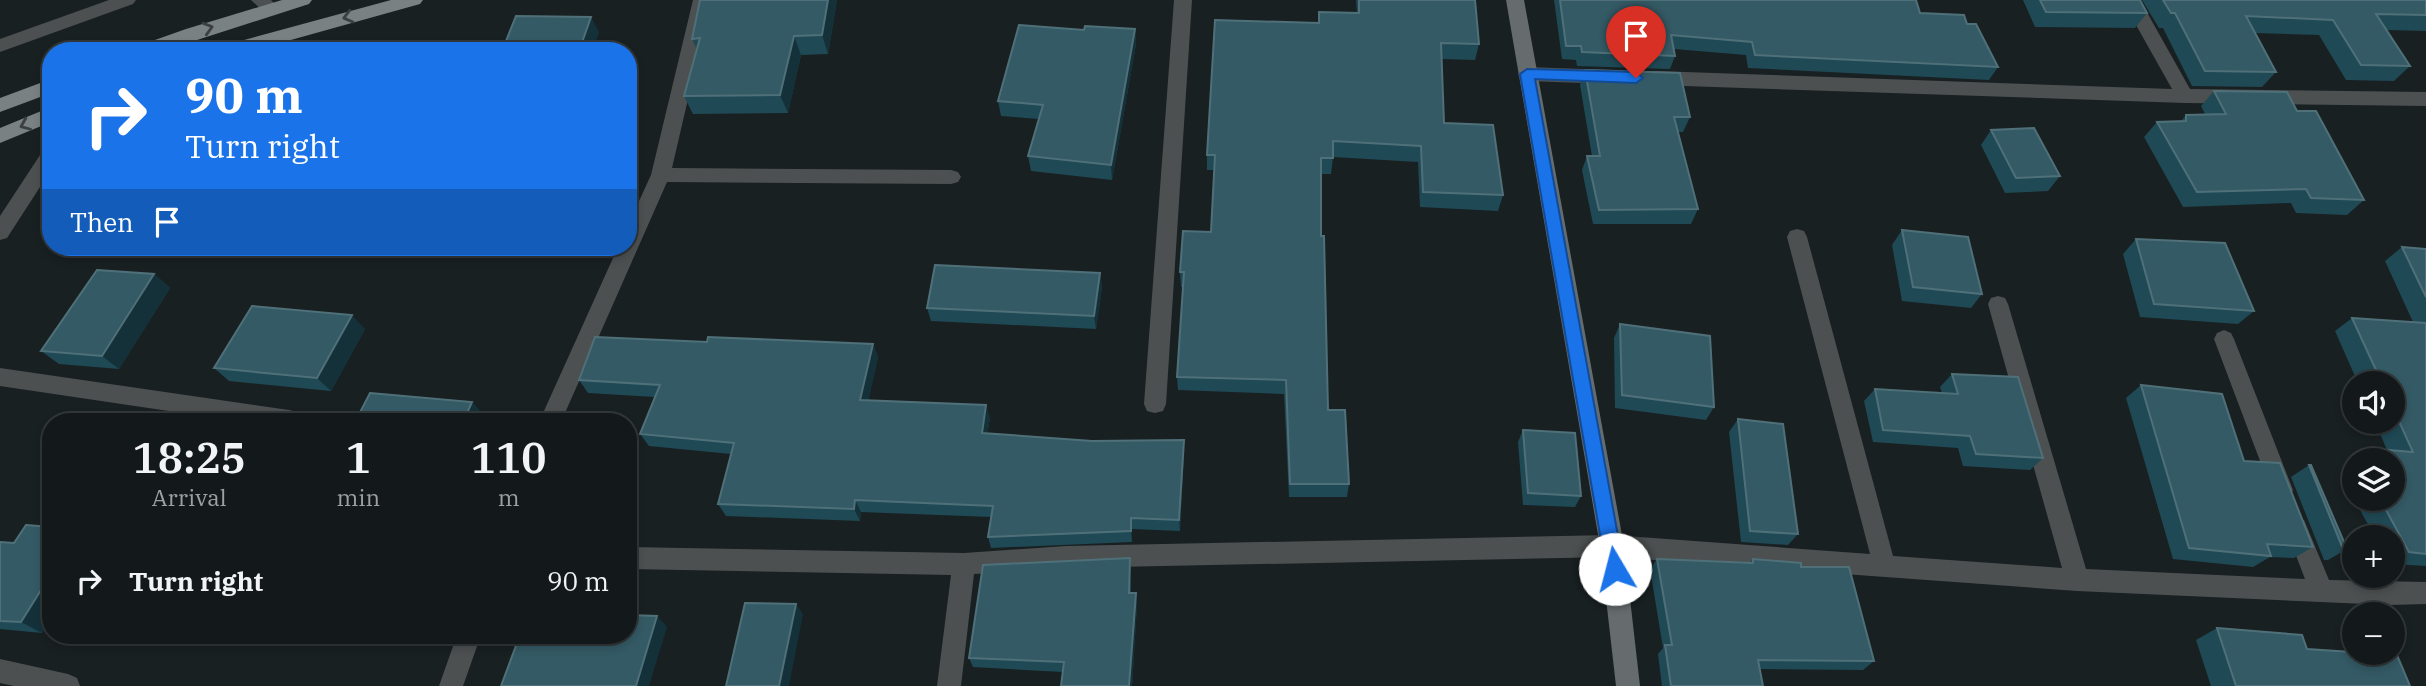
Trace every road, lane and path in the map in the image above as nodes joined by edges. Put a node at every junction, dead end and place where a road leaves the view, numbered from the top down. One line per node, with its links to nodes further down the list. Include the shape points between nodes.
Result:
1 (127, 0): 11 (street)
2 (303, 0): 8 (main road)
3 (414, 0): 10 (main road, one-way to 10)
4 (702, 0): 20 (street)
5 (1183, 0): 29 (street)
6 (1515, 0): 12 (street)
7 (2131, 0): 14 (street)
8 (266, 5): 9 (main road, one-way to 8)
9 (168, 42)
10 (259, 42)
11 (0, 46)
12 (1527, 74): 14 (street); 32 (street)
13 (42, 89): 16 (main road)
14 (2185, 96): 15 (street)
15 (2426, 99)
16 (0, 105)
17 (42, 118): 18 (main road, one-way to 18)
18 (0, 136)
19 (42, 168): 23 (street)
20 (661, 175): 21 (street); 22 (street)
21 (951, 177)
22 (637, 227)
23 (0, 232)
24 (1797, 237): 35 (street)
25 (624, 256): 31 (street)
26 (1998, 304): 36 (street)
27 (2224, 339): 37 (street)
28 (0, 377): 30 (street)
29 (1155, 404)
30 (248, 413)
31 (554, 413)
32 (1612, 546): 34 (street, via 1066,557); 35 (street); 44 (street)
33 (637, 558): 34 (street)
34 (964, 564): 43 (street)
35 (1885, 568): 36 (street)
36 (2077, 580): 37 (street)
37 (2321, 591): 38 (street)
38 (2426, 593)
39 (466, 644): 42 (street)
40 (0, 671): 41 (street)
41 (68, 686)
42 (451, 686)
43 (949, 686)
44 (1629, 686)

